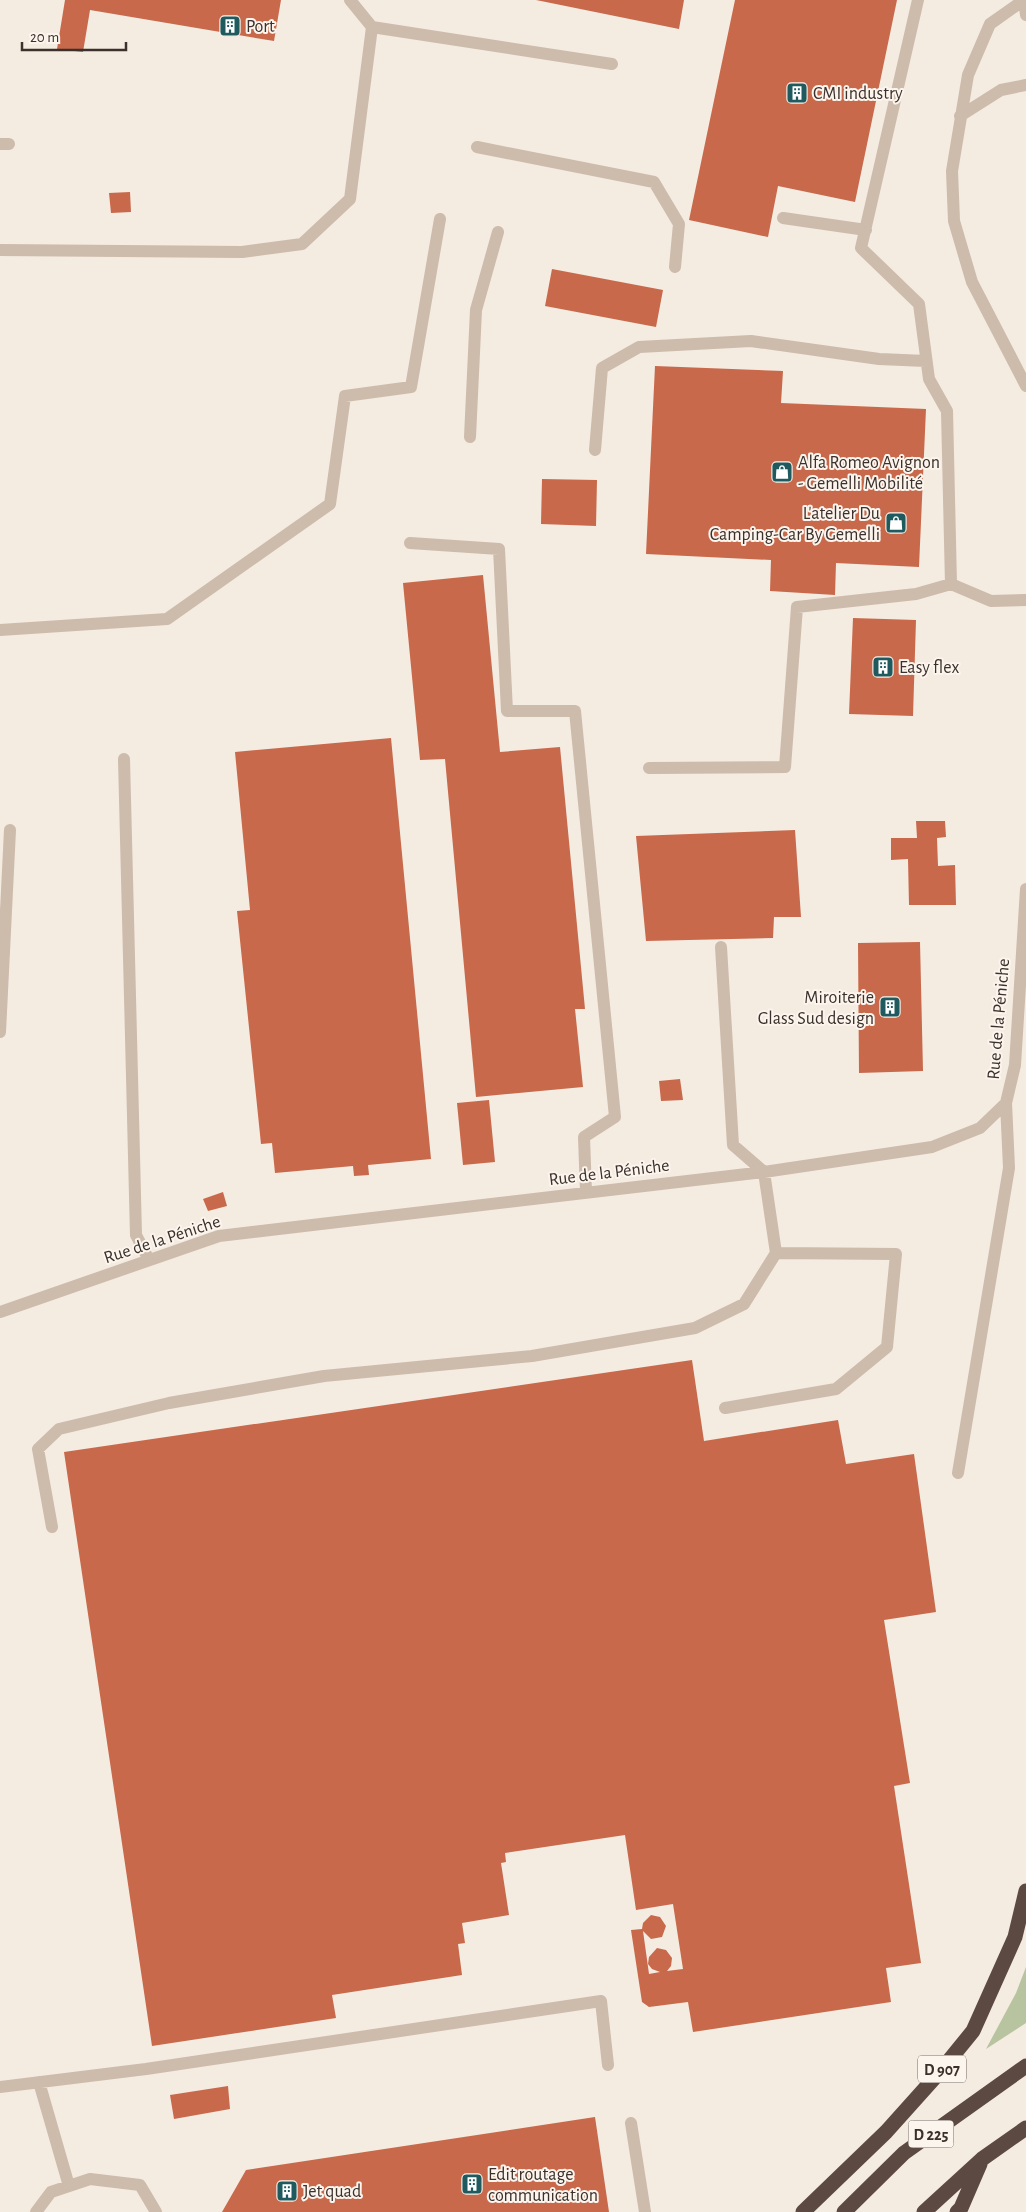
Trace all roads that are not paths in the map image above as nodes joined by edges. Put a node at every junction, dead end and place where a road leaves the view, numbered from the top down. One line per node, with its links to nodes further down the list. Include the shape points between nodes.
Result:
1 (350, 0): 5 (street)
2 (918, 0): 12 (street)
3 (1024, 0): 4 (street); 8 (street, via 990,24 968,74)
4 (1026, 14)
5 (372, 27): 6 (street); 14 (street, via 350,199 302,244 242,252)
6 (612, 64)
7 (1026, 85): 8 (street, via 1001,90)
8 (960, 116): 17 (street, via 952,171 954,221 972,282)
9 (477, 148): 15 (street, via 654,182 679,224)
10 (783, 218): 12 (street)
11 (440, 219): 23 (street, via 411,387 345,396 330,504 167,619)
12 (866, 230): 16 (street, via 861,248 919,304)
13 (498, 232): 18 (street, via 476,310)
14 (0, 250)
15 (674, 267)
16 (926, 360): 19 (street, via 879,359 752,341 639,347 602,368); 21 (street, via 929,379 947,412)
17 (1026, 386)
18 (470, 437)
19 (595, 450)
20 (410, 544): 32 (street, via 499,549 507,711 575,711 615,1116 584,1137)
21 (951, 584): 22 (street, via 991,601); 25 (street, via 916,594 797,607 785,768)
22 (1026, 600)
23 (0, 630)
24 (124, 759): 34 (street, via 136,1235)
25 (650, 768)
26 (10, 830): 29 (street)
27 (1026, 889): 30 (street, Rue de la Péniche, via 1015,1065)
28 (720, 947): 31 (street, via 733,1145)
29 (0, 1032)
30 (1006, 1103): 31 (street, Rue de la Péniche, via 980,1128 932,1147); 37 (street, via 1009,1168)
31 (764, 1172): 32 (street, Rue de la Péniche); 33 (street)
32 (586, 1192): 34 (street, Rue de la Péniche, via 219,1236)
33 (776, 1253): 36 (street, via 896,1254 887,1347 836,1389); 38 (street, via 744,1304 695,1328 532,1356 324,1376 169,1402 59,1429 38,1449)
34 (149, 1260): 35 (street, Rue de la Péniche)
35 (0, 1312)
36 (725, 1408)
37 (958, 1472)
38 (52, 1527)
39 (1026, 1891): 51 (highway, D 907, via 1015,1937 973,2031 886,2132)
40 (608, 2065): 42 (street, via 601,2001)
41 (1026, 2066): 52 (highway, D 225, via 904,2153)
42 (39, 2082): 43 (street); 47 (street)
43 (0, 2087)
44 (631, 2123): 50 (street)
45 (1022, 2132): 46 (highway)
46 (982, 2158): 53 (highway); 54 (highway)
47 (69, 2186): 48 (street, via 51,2192); 49 (street, via 90,2179 140,2185)
48 (36, 2212)
49 (156, 2212)
50 (645, 2212)
51 (803, 2212)
52 (844, 2212)
53 (924, 2212)
54 (957, 2212)

